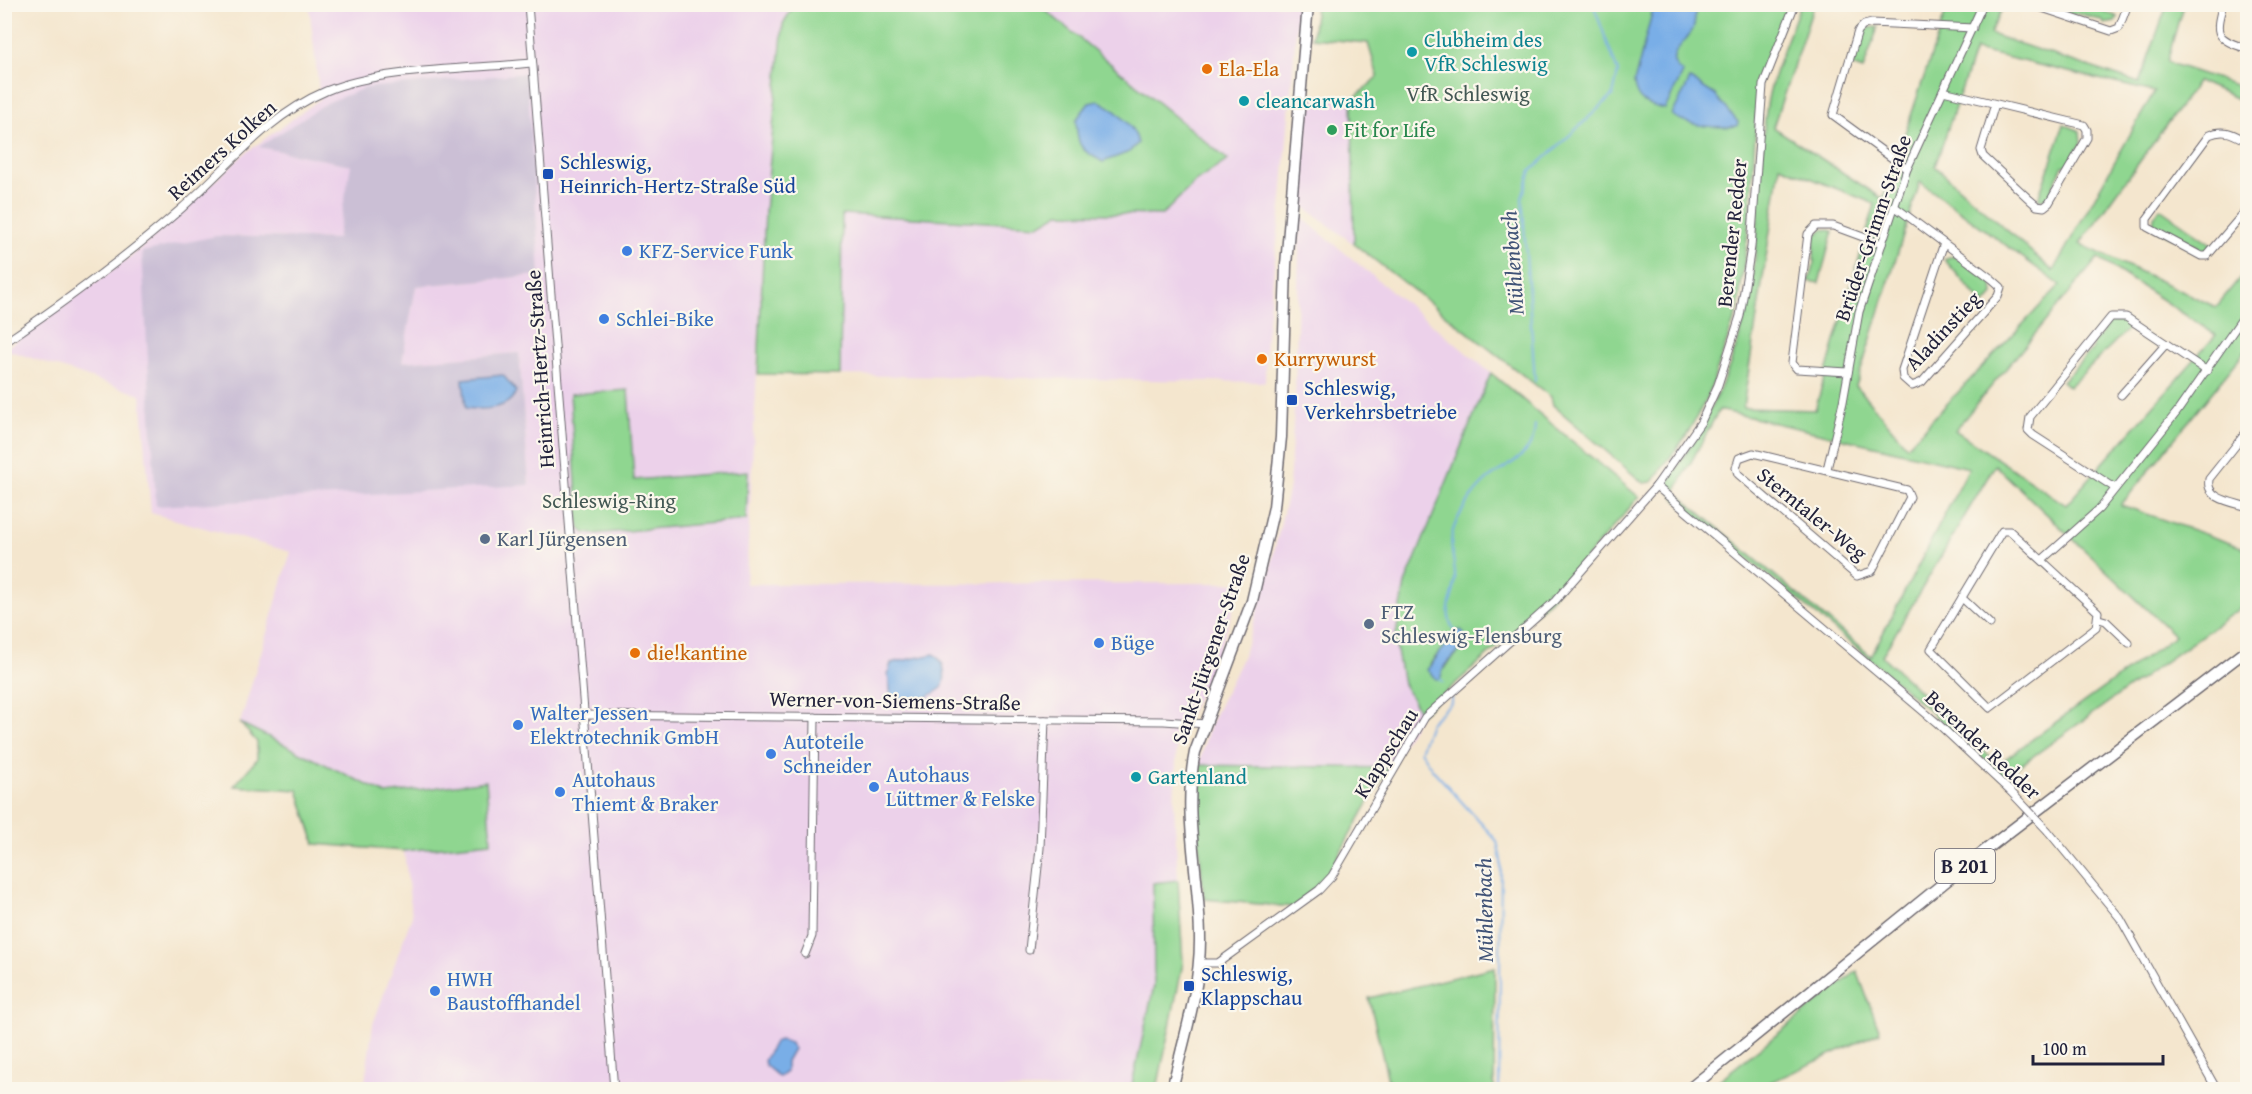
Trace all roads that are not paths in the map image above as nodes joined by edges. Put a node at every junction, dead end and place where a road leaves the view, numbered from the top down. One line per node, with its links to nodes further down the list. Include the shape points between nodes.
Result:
1 (528, 4): 11 (street, Heinrich-Hertz-Straße)
2 (1308, 4): 41 (street, Sankt-Jürgener-Straße, via 1286,265 1281,437 1274,507 1252,601)
3 (1795, 4): 28 (street, Berender Redder, via 1763,85 1752,247 1735,337 1701,422)
4 (1983, 4): 9 (street, Brüder-Grimm-Straße)
5 (2030, 4): 8 (street)
6 (2128, 4): 8 (street, via 2119,28 2111,31)
7 (2223, 4): 10 (street, via 2218,35)
8 (2045, 7)
9 (1973, 28): 12 (street, Brüder-Grimm-Straße); 15 (street, via 1872,23 1858,31 1833,115)
10 (2247, 49)
11 (532, 63): 21 (street, Reimers Kolken, via 377,77 324,92 271,124 140,243); 38 (street, Heinrich-Hertz-Straße)
12 (1943, 91): 13 (street); 15 (street, Brüder-Grimm-Straße)
13 (1995, 104): 13 (street, via 2084,125 2087,130 2081,147 2044,207 2037,206 1983,156 1981,150)
14 (2247, 142): 17 (street, via 2227,131 2209,135 2147,219 2147,227 2207,256)
15 (1906, 169): 16 (street, Brüder-Grimm-Straße)
16 (1894, 206): 18 (street, Aladinstieg); 19 (street, Brüder-Grimm-Straße)
17 (2247, 208)
18 (1944, 243): 18 (street, Aladinstieg, via 2001,287 1998,296 1922,382 1912,386 1903,378 1902,370)
19 (1882, 244): 24 (street, Brüder-Grimm-Straße, via 1859,312); 24 (street, via 1833,226 1816,226 1809,234 1792,363 1806,372)
20 (2247, 310): 23 (street)
21 (4, 343)
22 (2166, 344): 23 (street); 25 (street); 29 (street, via 2126,317 2111,317 2030,417 2028,430 2033,435)
23 (2207, 371): 29 (street)
24 (1848, 372): 27 (street, Brüder-Grimm-Straße)
25 (2121, 394)
26 (2247, 430): 31 (street, via 2208,484 2214,496)
27 (1827, 469): 27 (street, Sterntaler-Weg, via 1892,484 1907,490 1910,496 1872,571 1864,575 1857,576 1825,550 1738,474 1736,468 1739,458 1753,453)
28 (1656, 486): 30 (street, Berender Redder); 48 (street, Berender Redder, bridge, via 1936,722 2048,831 2120,918)
29 (2115, 488): 32 (street, via 2099,508)
30 (1649, 495): 44 (street, Klappschau, via 1555,601 1425,717 1332,876 1319,890 1218,963)
31 (2247, 507)
32 (2043, 559): 33 (street, via 2010,531 2002,531); 34 (street, via 2084,597)
33 (1962, 598): 34 (street, via 1931,649 1990,708 2096,627); 35 (street)
34 (2099, 619): 36 (street)
35 (1990, 624)
36 (2129, 643)
37 (2247, 649): 47 (street, B 201, via 1966,865)
38 (584, 715): 39 (street, Werner-von-Siemens-Straße); 45 (street, Heinrich-Hertz-Straße)
39 (815, 717): 40 (street, Werner-von-Siemens-Straße); 43 (street, via 812,936)
40 (1045, 720): 41 (street, Werner-von-Siemens-Straße); 42 (street, via 1040,848)
41 (1206, 724): 44 (street, Sankt-Jürgener-Straße, via 1196,752 1189,796)
42 (1029, 950)
43 (805, 954)
44 (1199, 963): 46 (street, Sankt-Jürgener-Straße)
45 (614, 1089)
46 (1172, 1089)
47 (1688, 1089)
48 (2217, 1089)

